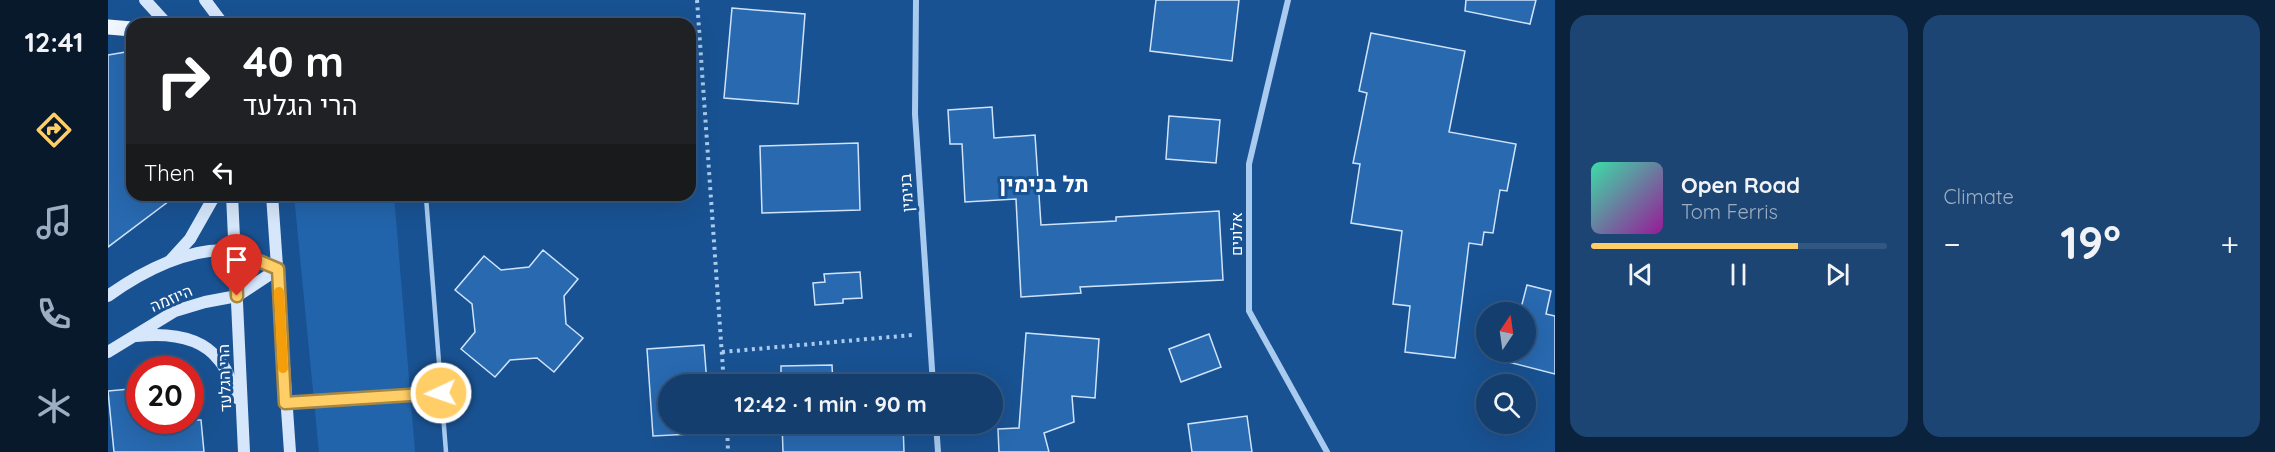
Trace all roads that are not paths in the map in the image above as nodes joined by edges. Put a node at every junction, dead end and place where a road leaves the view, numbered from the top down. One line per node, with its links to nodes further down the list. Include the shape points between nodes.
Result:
1 (145, 0): 5 (street)
2 (205, 0): 6 (street)
3 (916, 0): 20 (street, בנימין, via 915,114)
4 (1288, 0): 29 (street, אלונים, via 1249,164 1249,311)
5 (161, 18)
6 (218, 18)
7 (108, 27): 8 (main road)
8 (126, 28)
9 (212, 201): 14 (street, via 190,239)
10 (232, 201): 13 (street, הרי הגלעד)
11 (272, 201): 15 (street)
12 (426, 201): 21 (lane)
13 (235, 251): 14 (street, היוזמה, via 203,252); 15 (street, היוזמה); 17 (street, הרי הגלעד)
14 (170, 261): 16 (street, היוזמה)
15 (278, 269): 17 (street, היוזמה); 22 (street)
16 (108, 296)
17 (237, 296): 18 (street, היוזמה, via 175,311); 23 (street, הרי הגלעד)
18 (129, 337): 19 (street, היוזמה); 23 (street, via 168,335 208,349 220,360)
19 (108, 352)
20 (932, 374)
21 (441, 393): 22 (lane); 27 (lane)
22 (285, 403): 26 (street)
23 (241, 410): 25 (street, הרי הגלעד)
24 (937, 434): 28 (street)
25 (244, 452)
26 (290, 452)
27 (446, 452)
28 (938, 452)
29 (1327, 452)

